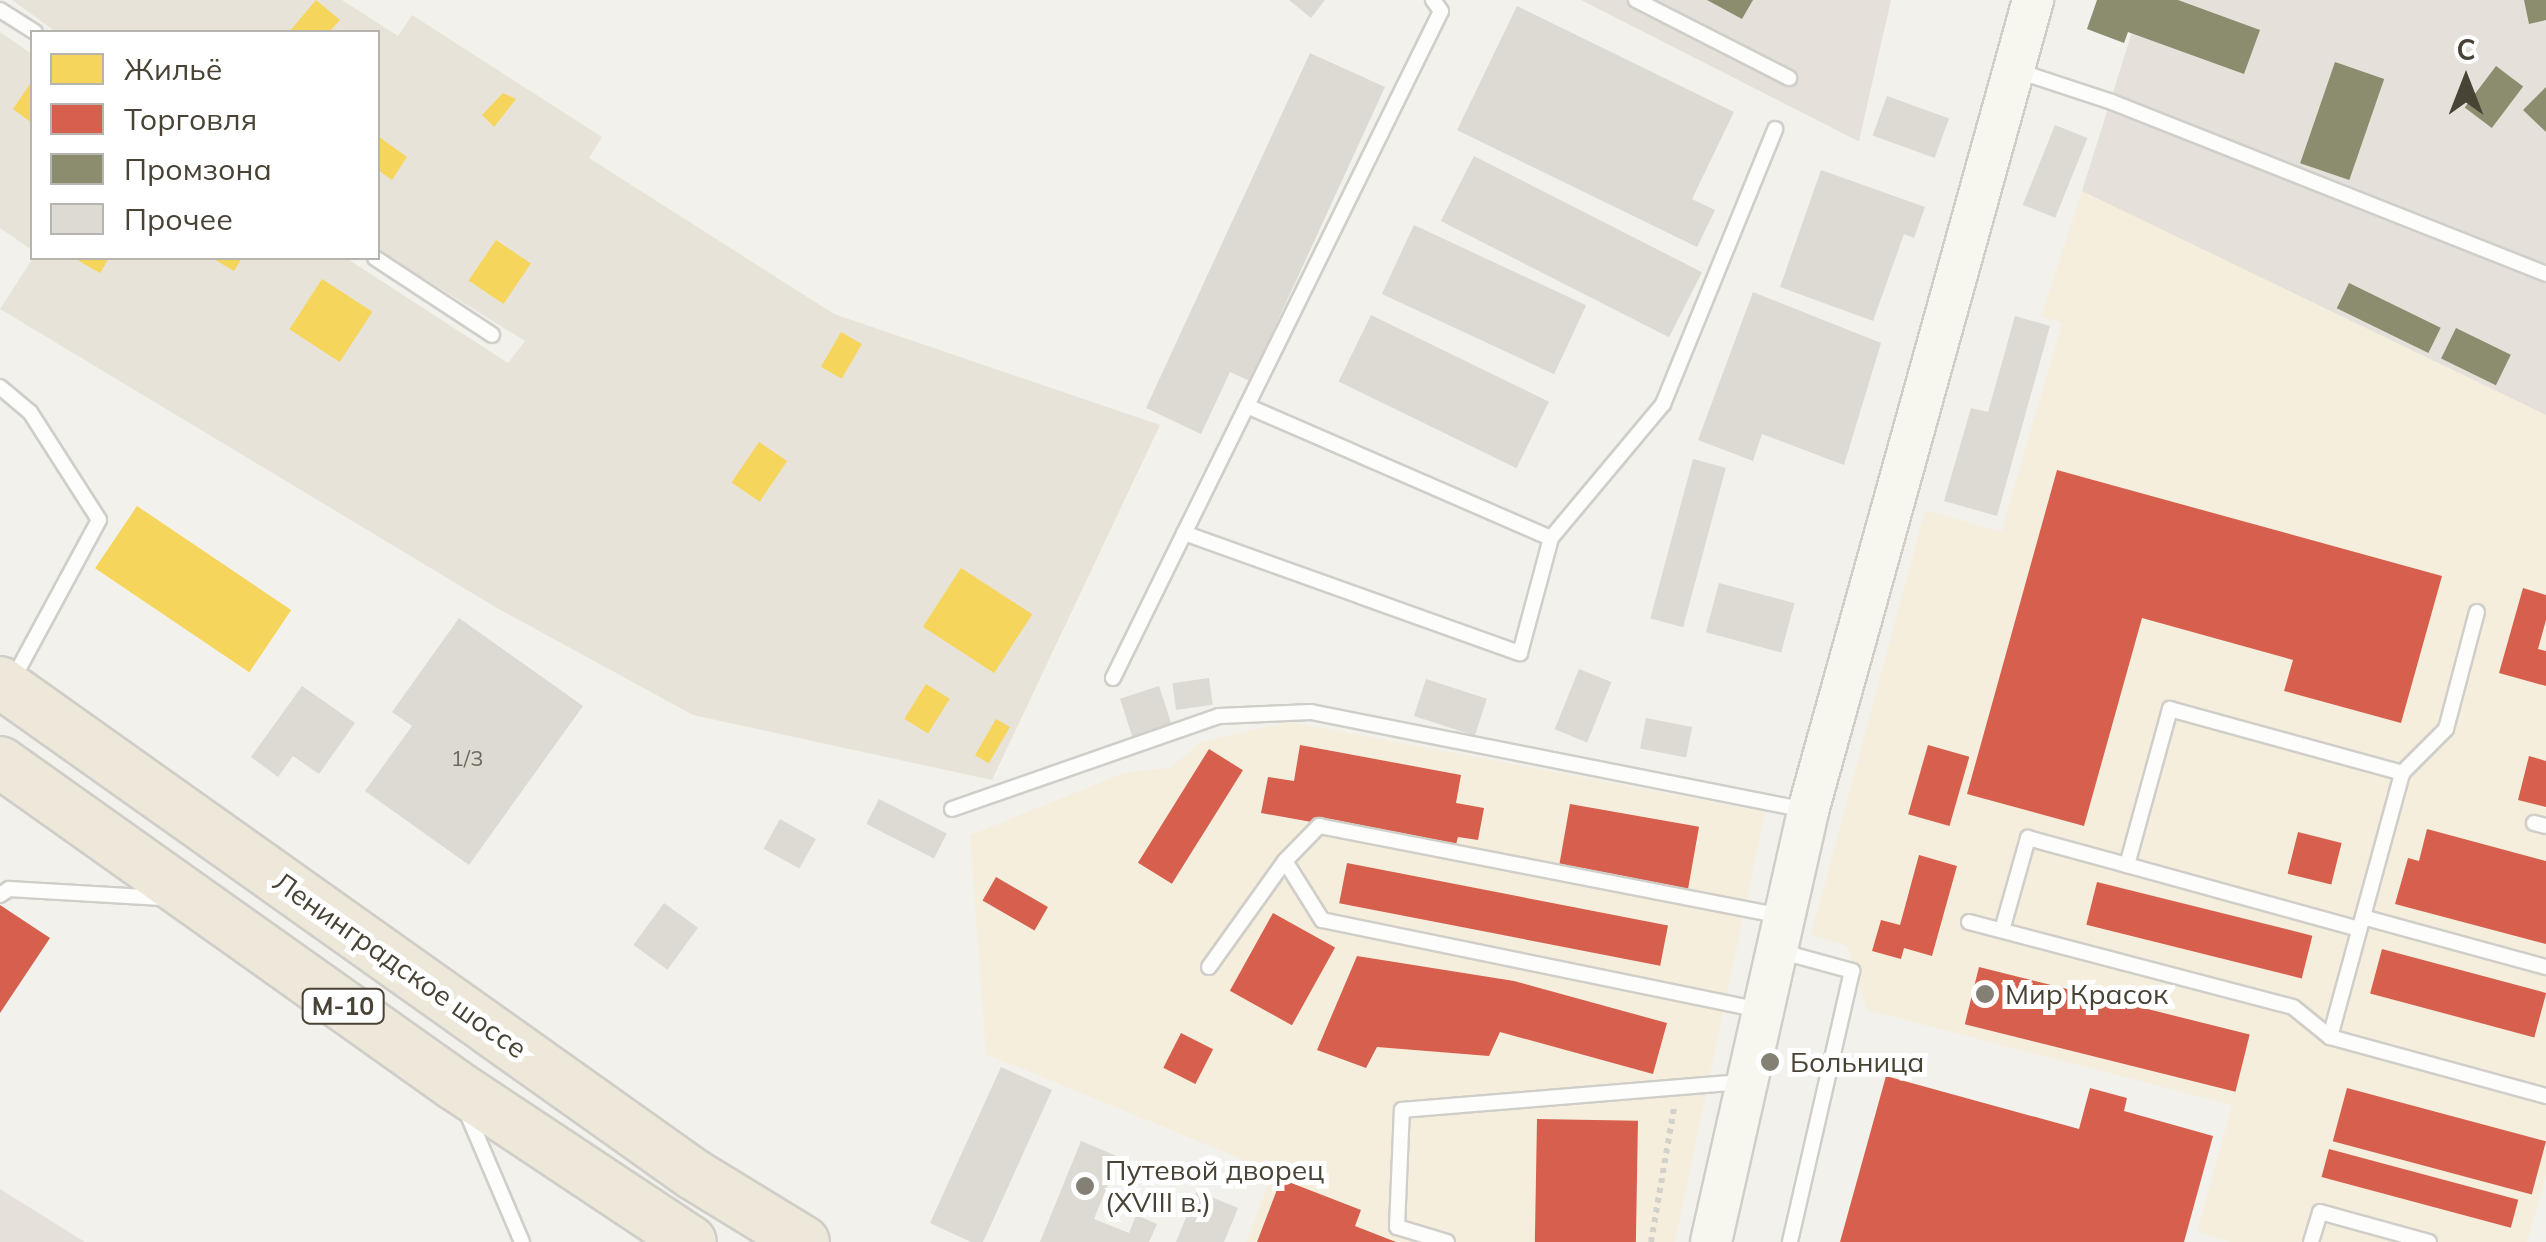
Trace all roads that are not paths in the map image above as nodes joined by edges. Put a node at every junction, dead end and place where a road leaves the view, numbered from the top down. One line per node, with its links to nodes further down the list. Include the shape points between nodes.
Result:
1 (1433, 0): 13 (lane, via 1441,11)
2 (1636, 0): 7 (lane)
3 (2034, 0): 6 (main road)
4 (0, 10): 5 (lane)
5 (32, 30)
6 (2014, 70): 10 (lane, via 2112,102); 22 (main road)
7 (1790, 78)
8 (1776, 129): 15 (lane, via 1663,404)
9 (377, 260): 11 (lane)
10 (2546, 274)
11 (492, 336)
12 (0, 387): 18 (lane, via 30,412 98,520)
13 (1246, 406): 14 (lane); 15 (lane)
14 (1184, 534): 15 (lane, via 1520,653); 17 (lane)
15 (1550, 538)
16 (2478, 612): 20 (lane, via 2446,728)
17 (1113, 678)
18 (4, 685): 40 (highway, Ленинградское шоссе / М-10, via 693,1174)
19 (0, 762): 26 (highway, М-10)
20 (2402, 773): 24 (lane, via 2170,709); 28 (lane)
21 (952, 810): 22 (lane, via 1219,716 1311,712)
22 (1808, 810): 30 (main road)
23 (1285, 861): 30 (lane, via 1320,826); 31 (lane); 33 (lane, via 1322,920)
24 (2127, 865): 28 (lane); 29 (lane, via 2028,838)
25 (0, 895): 26 (lane, via 9,889)
26 (199, 905): 36 (highway, М-10)
27 (1969, 922): 29 (lane)
28 (2361, 923): 32 (lane); 34 (lane)
29 (2002, 930): 34 (lane, via 2293,1007)
30 (1779, 933): 33 (main road); 43 (lane, via 1852,971)
31 (1209, 966)
32 (2546, 967)
33 (1761, 1010): 35 (main road)
34 (2330, 1037): 37 (lane)
35 (1744, 1082): 41 (lane, via 1402,1110 1398,1227); 42 (main road)
36 (455, 1085): 38 (lane); 39 (highway, М-10)
37 (2546, 1096)
38 (522, 1242)
39 (691, 1242)
40 (804, 1242)
41 (1447, 1242)
42 (1711, 1242)
43 (1790, 1242)
44 (2311, 1242): 45 (lane, via 2320,1212)
45 (2428, 1242)

